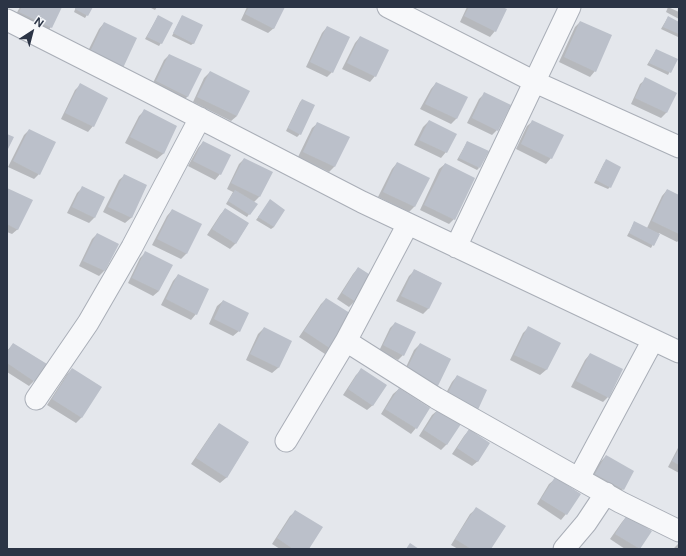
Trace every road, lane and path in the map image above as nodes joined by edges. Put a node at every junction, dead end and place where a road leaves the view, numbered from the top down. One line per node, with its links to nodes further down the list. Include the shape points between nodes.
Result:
1 (388, 7): 4 (street)
2 (570, 7): 4 (street)
3 (7, 20): 5 (street)
4 (535, 82): 6 (street); 8 (street)
5 (200, 118): 7 (street); 12 (street, via 132,247 88,322)
6 (679, 147)
7 (408, 224): 8 (street); 10 (street)
8 (456, 247): 9 (street)
9 (653, 340): 11 (street); 14 (street)
10 (346, 341): 13 (street); 14 (street, via 436,398)
11 (679, 352)
12 (36, 399)
13 (286, 441)
14 (579, 478): 15 (street)
15 (606, 493): 16 (street); 17 (street)
16 (679, 531)
17 (564, 549)

